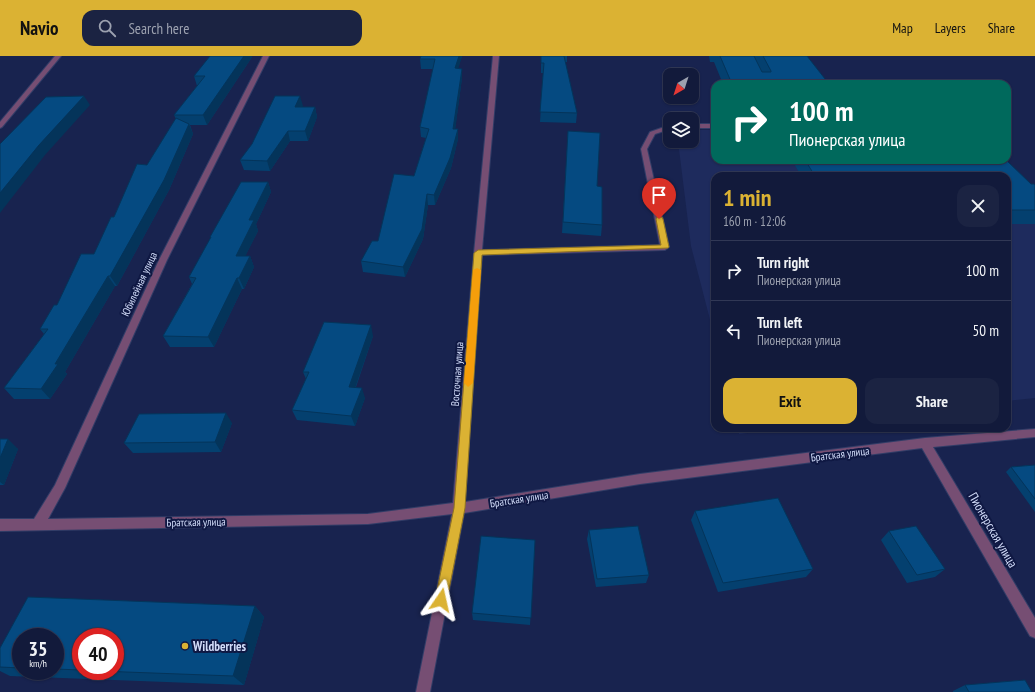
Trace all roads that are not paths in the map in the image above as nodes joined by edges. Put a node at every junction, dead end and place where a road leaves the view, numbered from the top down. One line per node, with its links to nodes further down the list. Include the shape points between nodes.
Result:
1 (58, 56): 4 (street)
2 (266, 56): 12 (street, Юбилейная улица, via 163,260 59,488)
3 (496, 56): 8 (street, Восточная улица)
4 (0, 126)
5 (699, 126): 6 (street)
6 (711, 126)
7 (663, 129): 8 (street, via 652,133 644,149 666,247)
8 (478, 253): 11 (street, Восточная улица)
9 (1035, 433): 10 (street, Братская улица)
10 (925, 443): 11 (street, Братская улица, via 640,479); 14 (street, Пионерская улица)
11 (459, 508): 12 (street, Братская улица, via 368,519); 15 (street, Восточная улица)
12 (38, 524): 13 (street, Братская улица)
13 (0, 525)
14 (1035, 631)
15 (423, 692)

